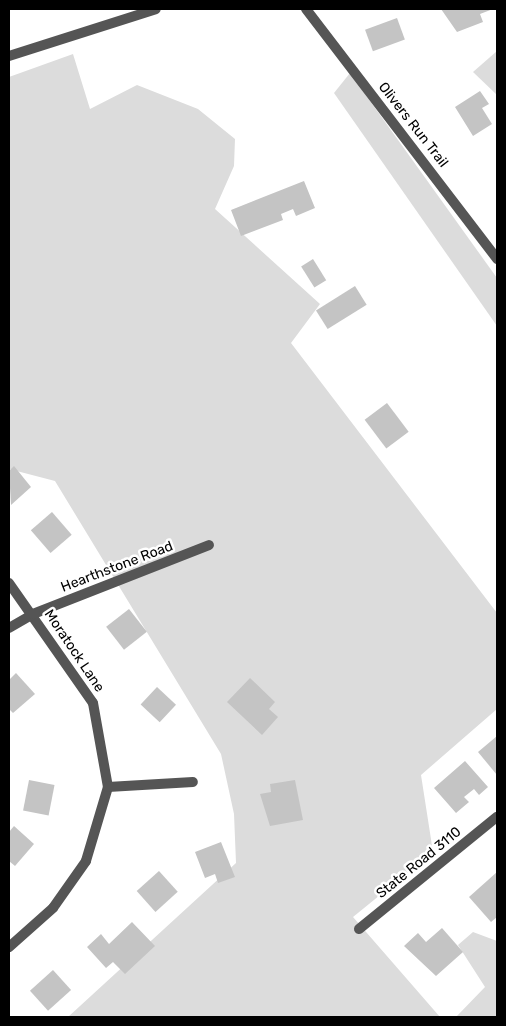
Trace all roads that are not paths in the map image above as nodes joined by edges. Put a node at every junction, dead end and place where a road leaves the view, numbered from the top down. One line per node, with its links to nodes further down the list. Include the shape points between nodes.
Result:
1 (154, 9): 3 (street)
2 (306, 9): 4 (street, Olivers Run Trail)
3 (9, 56)
4 (497, 259)
5 (209, 545): 7 (street, Hearthstone Road)
6 (9, 583): 7 (street, Moratock Lane)
7 (33, 614): 8 (street, Hearthstone Road); 10 (street, Moratock Lane, via 93,703)
8 (9, 628)
9 (193, 782): 10 (street)
10 (108, 787): 13 (street, Moratock Lane, via 86,862 52,908)
11 (497, 817): 12 (street, State Road 3110)
12 (359, 930)
13 (9, 947)

